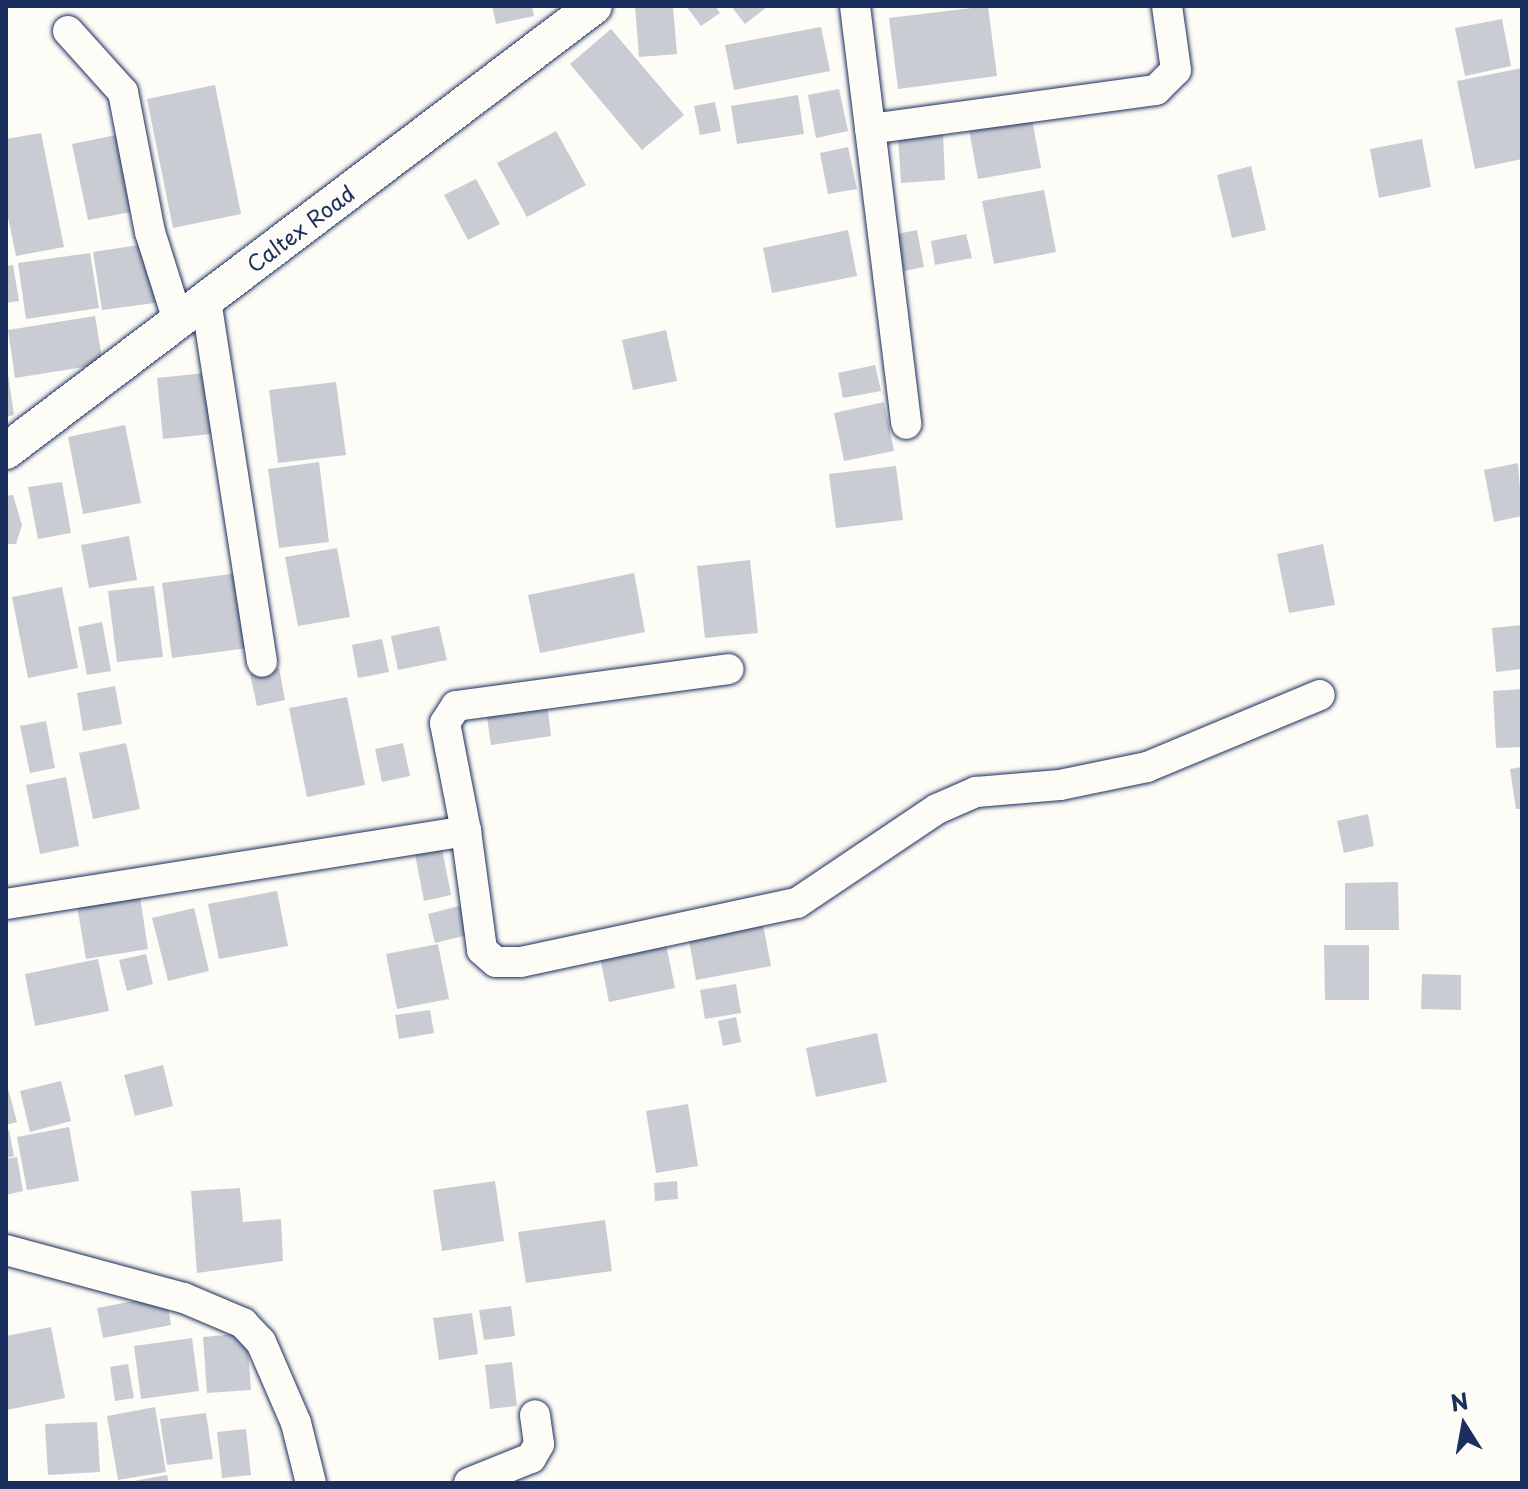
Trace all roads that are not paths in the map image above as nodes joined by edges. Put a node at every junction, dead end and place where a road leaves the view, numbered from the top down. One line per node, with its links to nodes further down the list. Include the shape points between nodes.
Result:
1 (594, 6): 6 (street, Caltex Road)
2 (855, 6): 5 (street)
3 (1167, 6): 5 (street, via 1176,70 1156,90)
4 (68, 31): 6 (street, via 123,92 150,232)
5 (870, 129): 7 (street)
6 (192, 310): 8 (street, Caltex Road); 9 (street)
7 (906, 424)
8 (6, 451)
9 (262, 662)
10 (728, 669): 12 (street, via 456,706 445,723)
11 (1320, 695): 12 (street, via 1147,767 1060,785 976,792 937,809 797,903 521,962 496,962 482,950)
12 (466, 831): 13 (street)
13 (6, 904)
14 (6, 1250): 16 (street, via 184,1298 243,1323 261,1342 296,1423)
15 (535, 1415): 17 (street, via 539,1444 531,1458)
16 (311, 1483)
17 (469, 1483)

